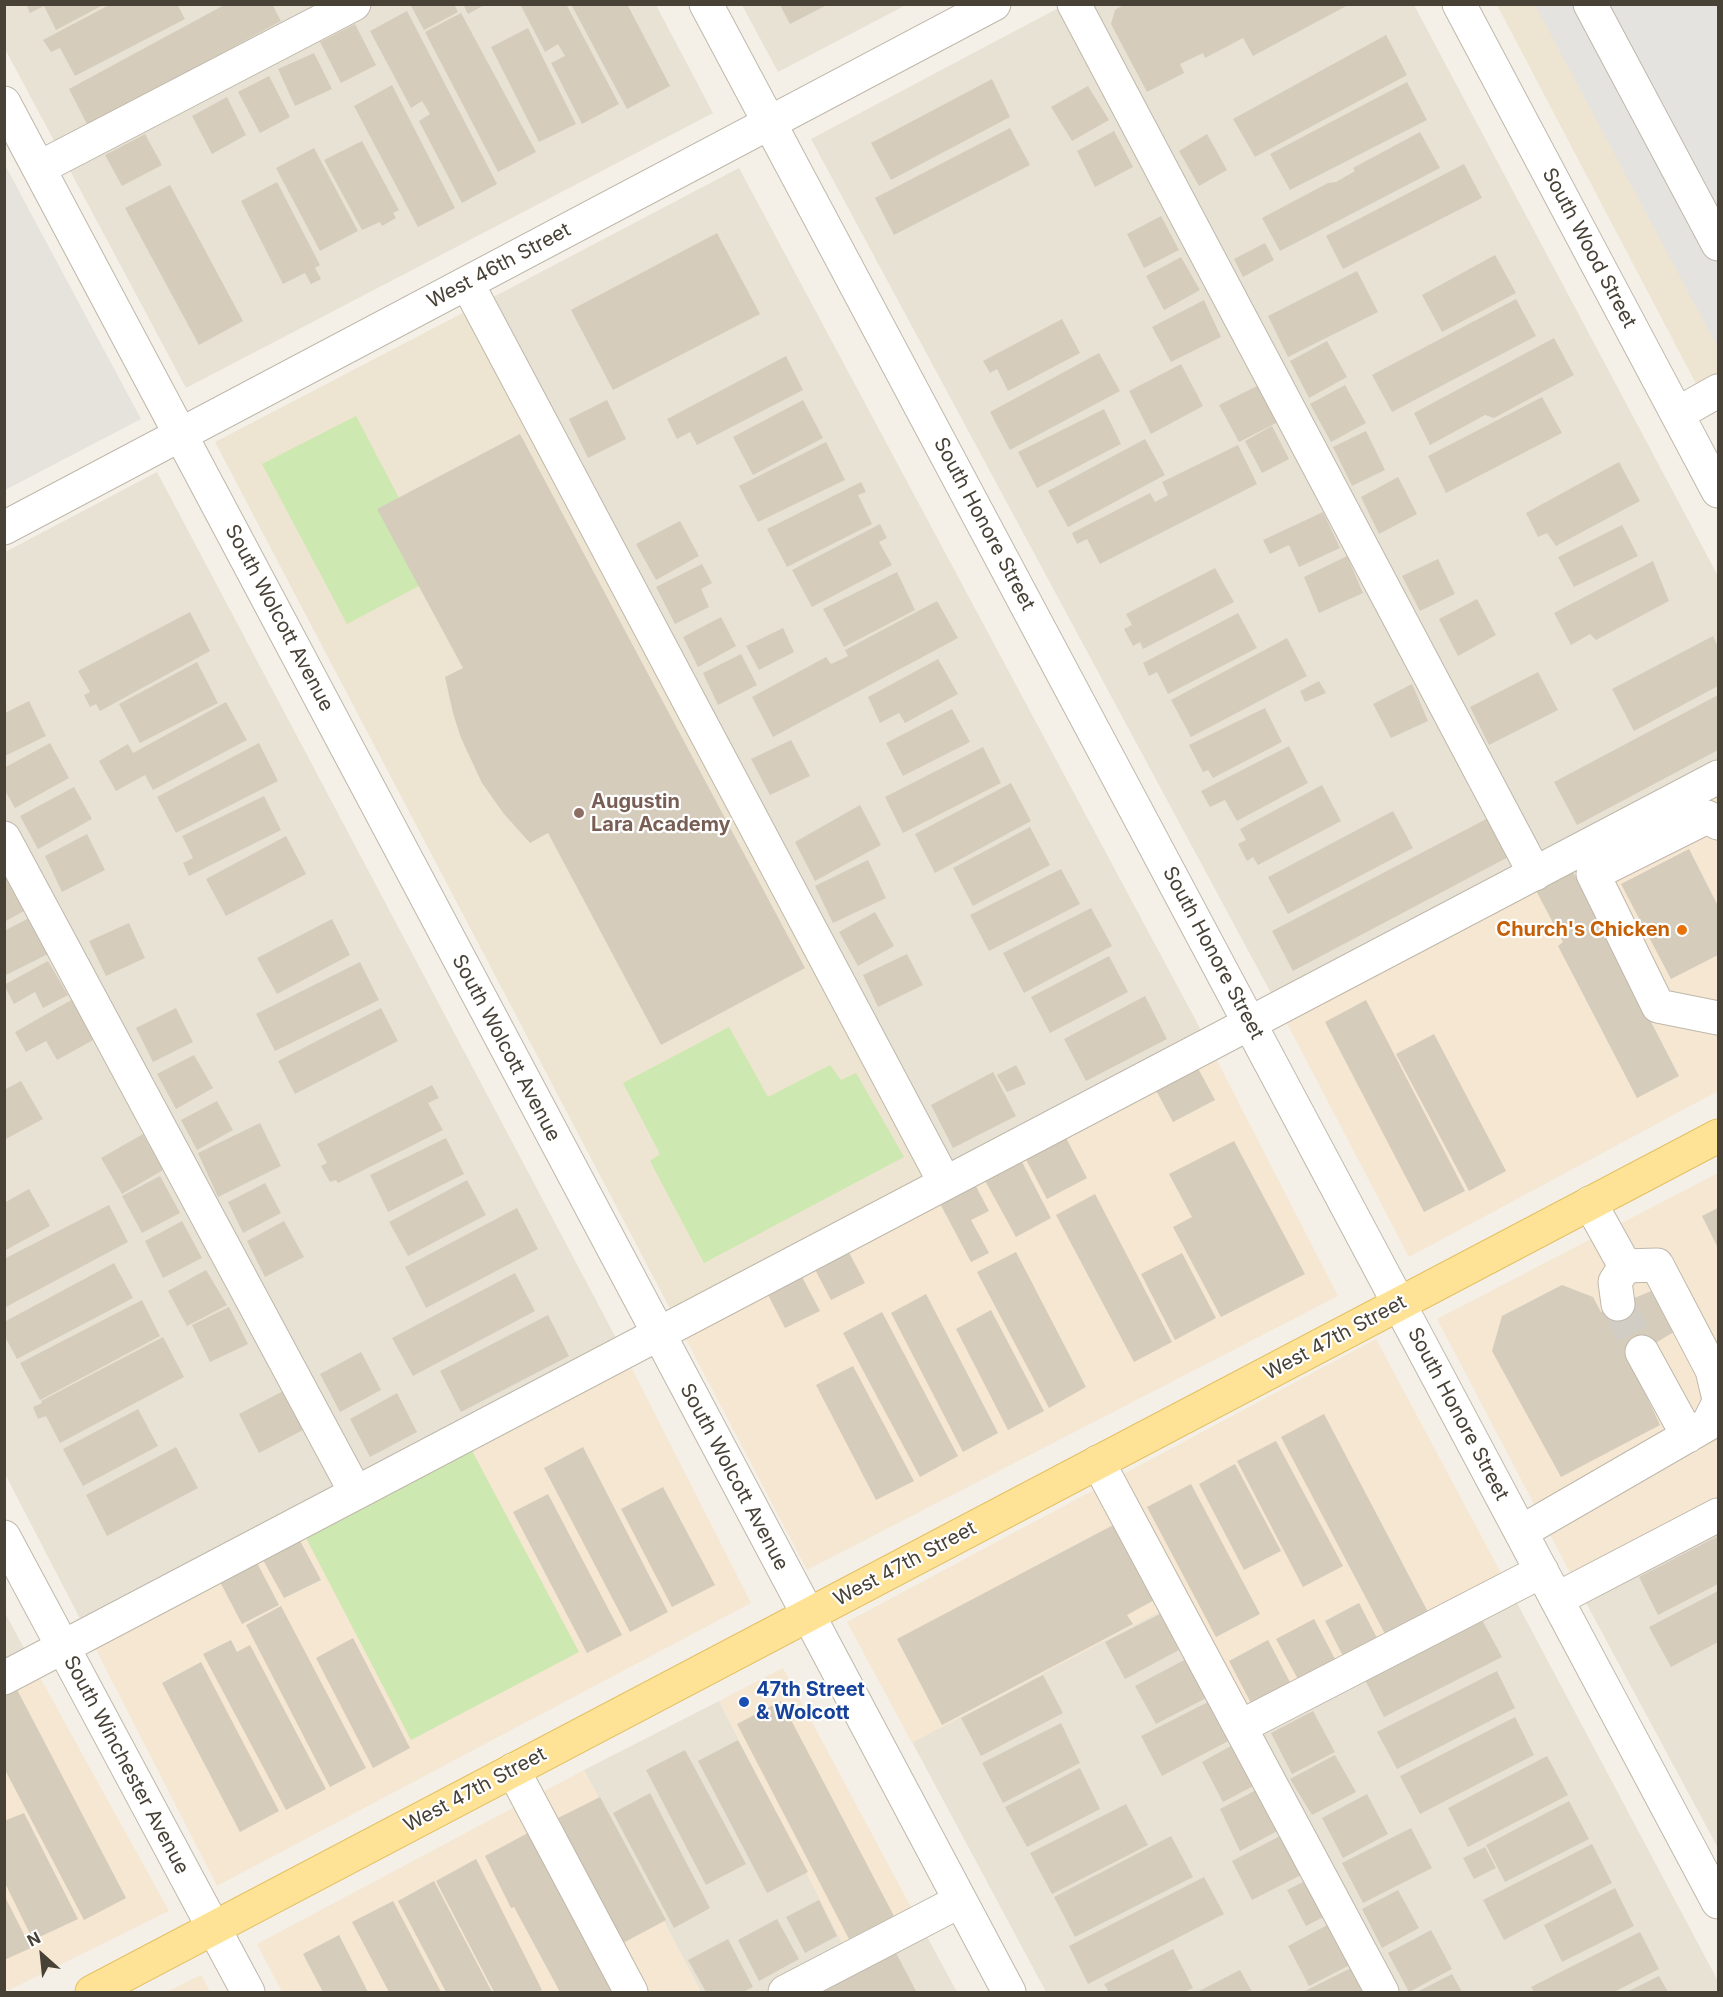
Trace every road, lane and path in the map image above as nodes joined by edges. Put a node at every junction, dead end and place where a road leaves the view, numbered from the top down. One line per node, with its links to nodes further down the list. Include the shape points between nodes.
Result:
1 (354, 4): 7 (street)
2 (706, 4): 9 (street, South Honore Street)
3 (994, 4): 9 (street, West 46th Street)
4 (1074, 4): 21 (street)
5 (1459, 4): 14 (street, South Wood Street)
6 (1590, 4): 11 (street)
7 (322, 12): 10 (street)
8 (4, 103): 10 (street, South Wolcott Avenue)
9 (770, 123): 12 (street, West 46th Street); 23 (street, South Honore Street)
10 (39, 168): 15 (street, South Wolcott Avenue)
11 (1719, 244)
12 (467, 283): 15 (street, West 46th Street); 25 (street)
13 (1719, 391): 14 (street)
14 (1677, 414): 16 (street, South Wood Street)
15 (181, 434): 17 (street, West 46th Street); 30 (street, South Wolcott Avenue)
16 (1719, 491)
17 (4, 528)
18 (1719, 777): 21 (street)
19 (1713, 820): 22 (street, via 1593,874 1658,1006)
20 (4, 838): 36 (street)
21 (1535, 874): 23 (street)
22 (1719, 1017)
23 (1250, 1023): 25 (street); 28 (street, South Honore Street)
24 (1719, 1136): 26 (main road, West 47th Street)
25 (945, 1183): 30 (street)
26 (1590, 1203): 27 (street); 28 (main road, West 47th Street)
27 (1625, 1266): 29 (street, via 1615,1282); 32 (street, via 1657,1265 1712,1370)
28 (1400, 1304): 35 (main road, West 47th Street); 38 (street, South Honore Street)
29 (1618, 1304)
30 (658, 1334): 36 (street); 42 (street, South Wolcott Avenue)
31 (1642, 1352): 34 (street)
32 (1719, 1395)
33 (1719, 1404): 34 (street, via 1708,1424)
34 (1688, 1436): 38 (street)
35 (1098, 1462): 42 (main road, West 47th Street); 45 (street)
36 (356, 1493): 43 (street)
37 (1719, 1515): 41 (street)
38 (1521, 1532): 40 (street, South Honore Street)
39 (4, 1537): 43 (street, South Winchester Avenue)
40 (1542, 1571): 41 (street, South Honore Street); 45 (street)
41 (1557, 1599): 48 (street, South Honore Street)
42 (808, 1615): 46 (main road, West 47th Street); 47 (street, South Wolcott Avenue)
43 (63, 1647): 44 (street); 49 (street, South Winchester Avenue)
44 (4, 1678)
45 (1240, 1727): 55 (street)
46 (513, 1770): 49 (main road, West 47th Street); 52 (street)
47 (960, 1901): 53 (street); 54 (street, South Wolcott Avenue)
48 (1719, 1902)
49 (213, 1929): 50 (main road, West 47th Street); 51 (street, South Winchester Avenue)
50 (92, 1992)
51 (248, 1992)
52 (631, 1992)
53 (785, 1992)
54 (1009, 1992)
55 (1382, 1992)

